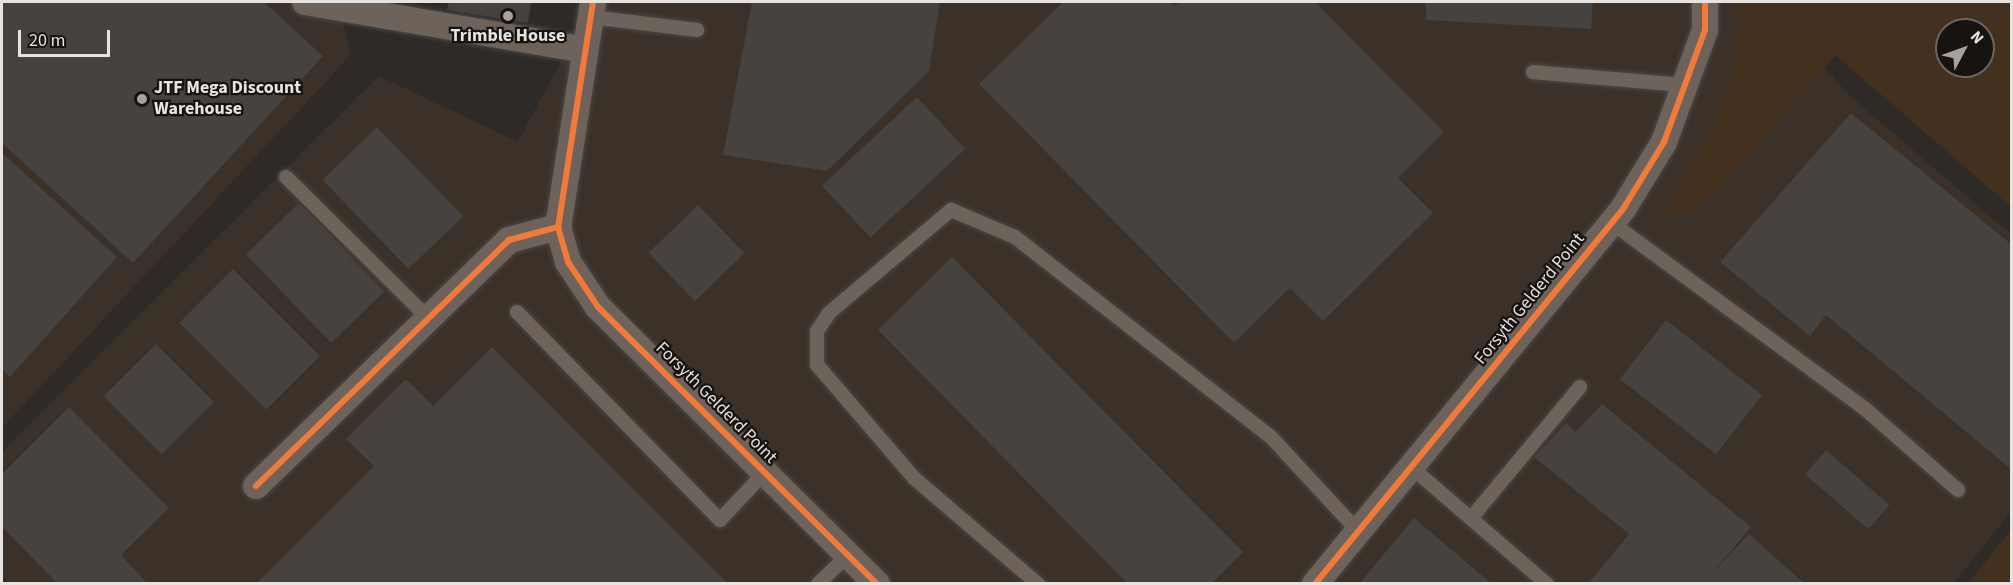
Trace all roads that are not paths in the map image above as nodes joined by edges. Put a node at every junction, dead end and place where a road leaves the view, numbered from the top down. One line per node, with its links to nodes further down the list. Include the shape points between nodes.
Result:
1 (305, 2): 5 (street)
2 (1705, 2): 7 (street, Forsyth Gelderd Point, via 1705,30)
3 (592, 9): 4 (lane); 5 (street, Forsyth Gelderd Point)
4 (697, 30)
5 (585, 50): 10 (street, Forsyth Gelderd Point)
6 (1533, 72): 7 (lane)
7 (1685, 86): 9 (street, Forsyth Gelderd Point, via 1664,142)
8 (286, 177): 12 (lane)
9 (1612, 223): 14 (street, Forsyth Gelderd Point); 17 (lane, via 1864,408)
10 (558, 227): 12 (street, via 509,240); 15 (street, Forsyth Gelderd Point, via 568,262 598,307)
11 (517, 312): 15 (lane, via 720,520)
12 (428, 318): 16 (street)
13 (1580, 387): 18 (lane)
14 (1411, 467): 18 (lane); 19 (street, Forsyth Gelderd Point)
15 (765, 472): 20 (street, Forsyth Gelderd Point)
16 (256, 486)
17 (1958, 490)
18 (1472, 517): 25 (lane)
19 (1358, 531): 23 (lane, via 1260,428 1015,237 951,210 829,313 817,331 816,365 914,478); 24 (street, Forsyth Gelderd Point)
20 (848, 555): 21 (lane); 22 (street, Forsyth Gelderd Point)
21 (818, 584)
22 (877, 584)
23 (1038, 584)
24 (1315, 584)
25 (1546, 584)

